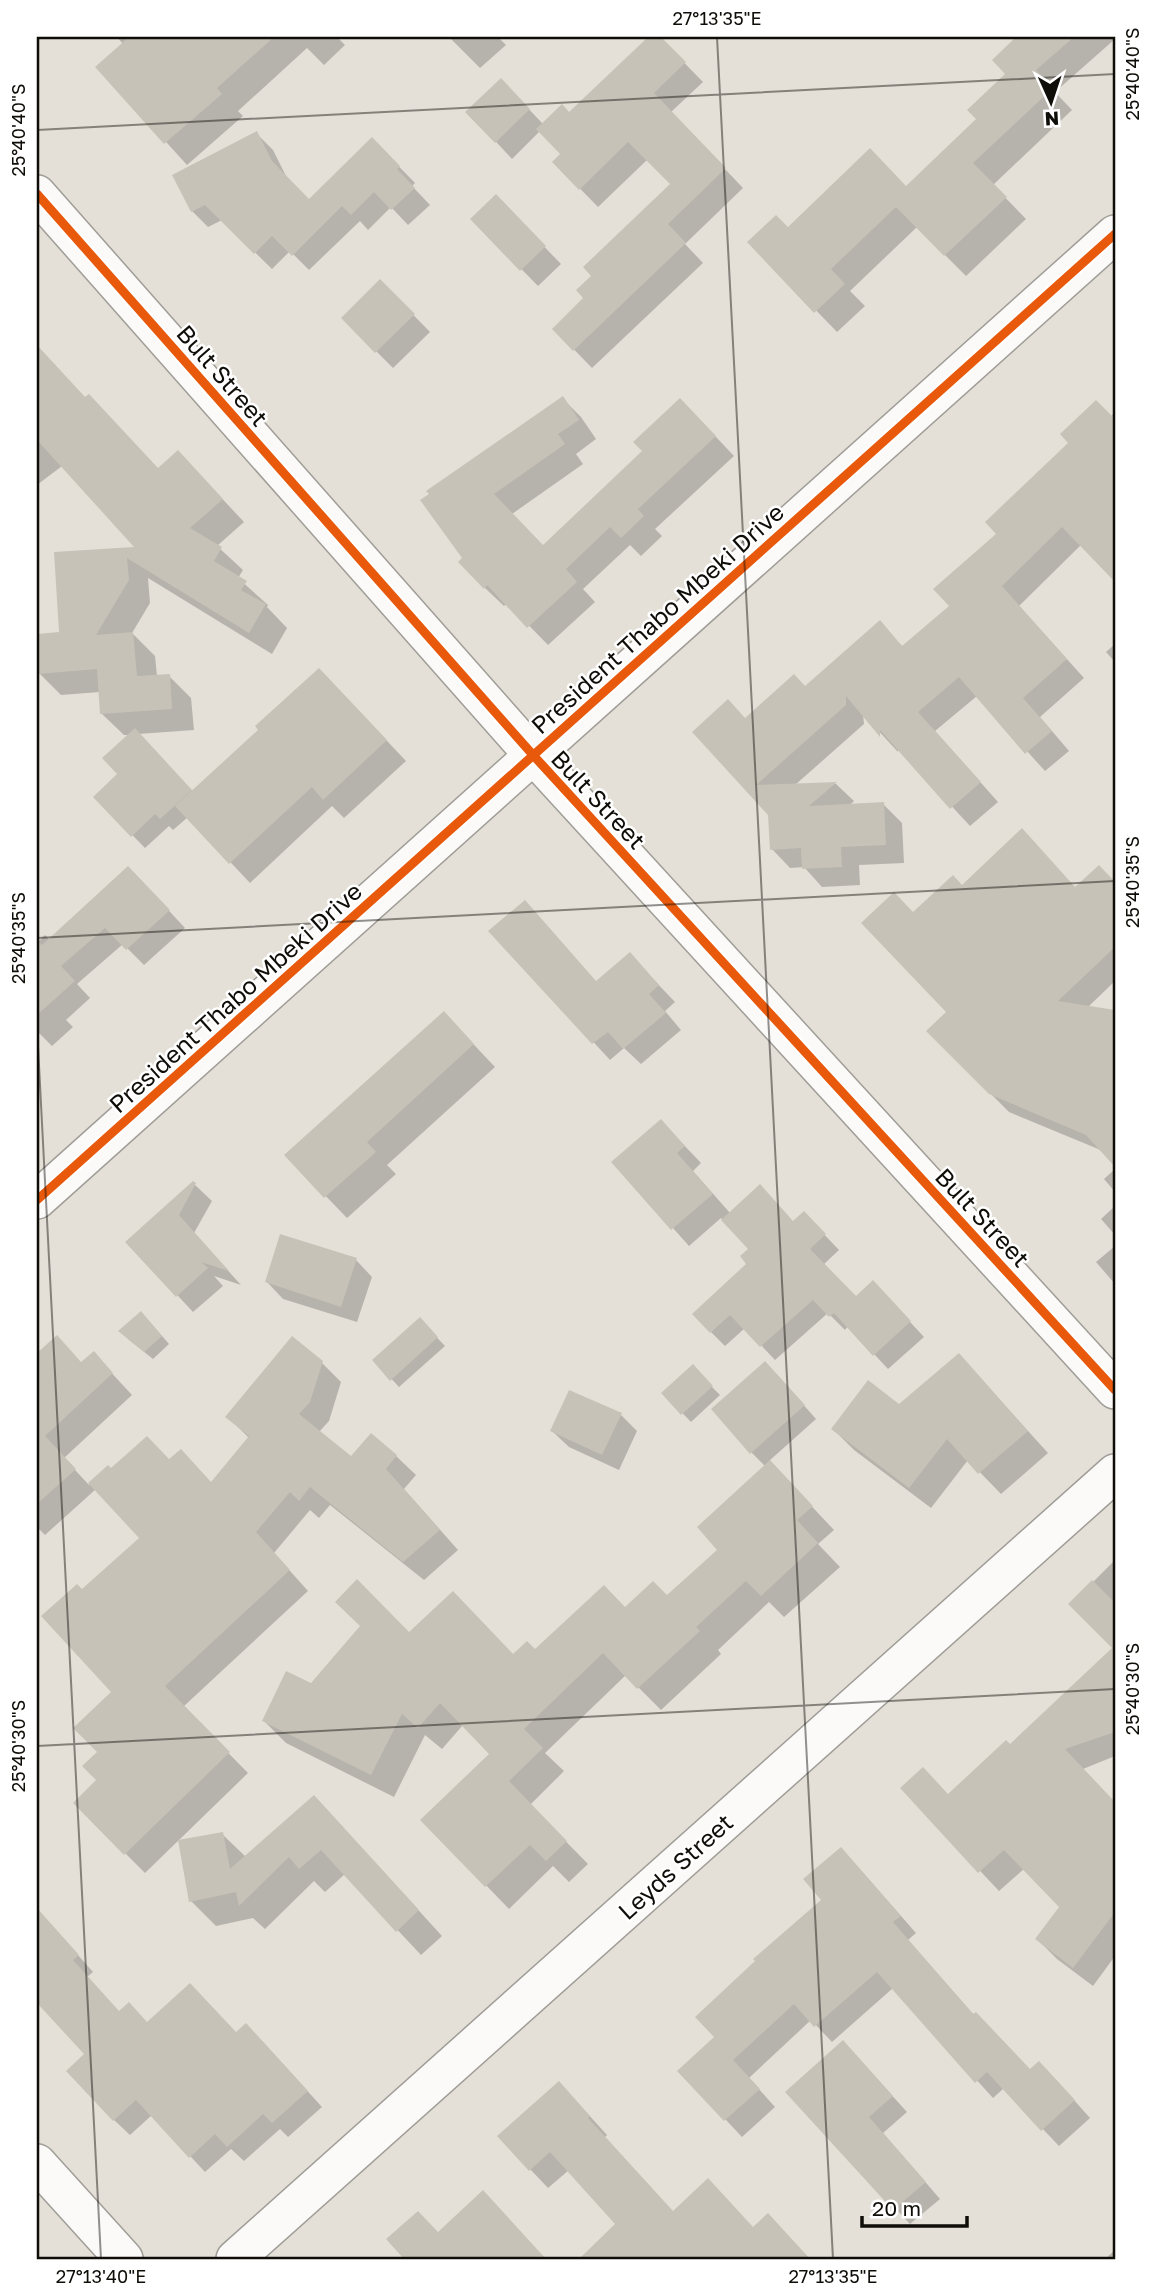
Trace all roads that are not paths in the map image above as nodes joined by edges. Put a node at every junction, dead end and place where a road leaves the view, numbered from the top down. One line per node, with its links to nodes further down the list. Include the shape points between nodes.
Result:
1 (37, 194): 3 (street, Bult Street)
2 (1115, 234): 3 (street, President Thabo Mbeki Drive)
3 (533, 755): 4 (street, President Thabo Mbeki Drive); 5 (street, Bult Street)
4 (37, 1200)
5 (1115, 1390)
6 (1115, 1473): 9 (street, Leyds Street)
7 (37, 2163): 8 (street)
8 (124, 2259)
9 (235, 2259)

